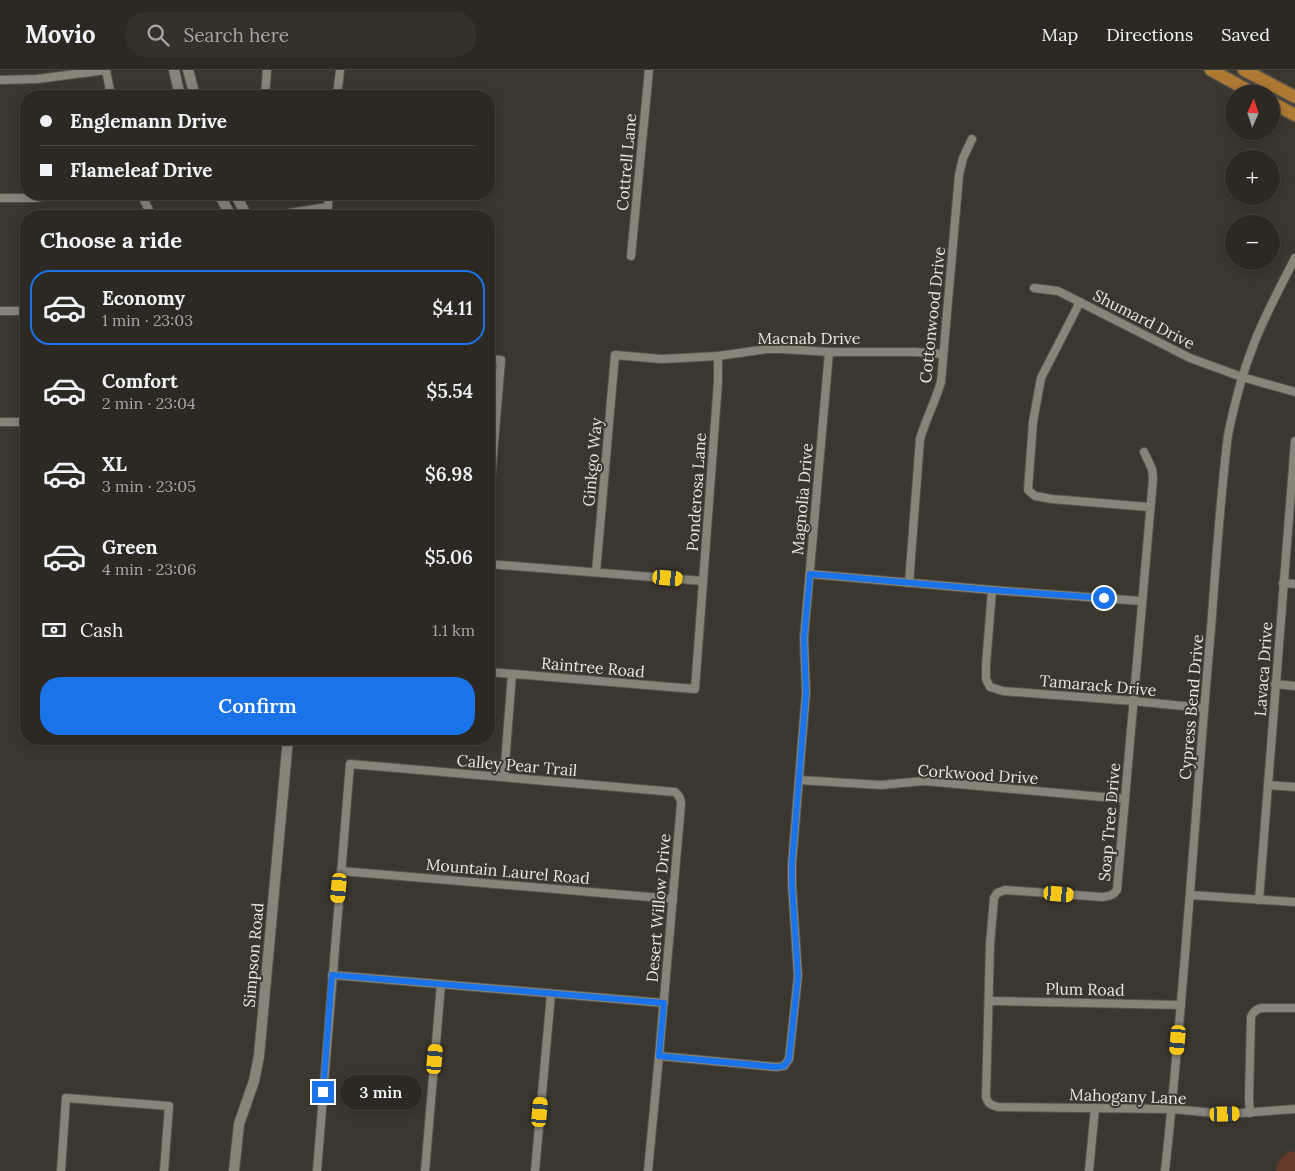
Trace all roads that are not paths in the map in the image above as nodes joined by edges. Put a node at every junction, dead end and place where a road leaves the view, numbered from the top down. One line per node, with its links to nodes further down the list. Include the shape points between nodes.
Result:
1 (106, 70): 9 (street); 11 (street)
2 (174, 70): 12 (street)
3 (188, 70): 13 (street)
4 (268, 70): 14 (street)
5 (340, 70): 15 (street)
6 (649, 70): 26 (street, Cottrell Lane)
7 (1211, 70): 10 (highway)
8 (1244, 70): 16 (highway)
9 (0, 80)
10 (1239, 85)
11 (110, 90)
12 (179, 90)
13 (193, 90)
14 (266, 90)
15 (338, 90)
16 (1295, 97)
17 (1280, 107): 18 (highway)
18 (1295, 115)
19 (972, 139): 33 (street, Cottonwood Drive, via 959,175)
20 (0, 198): 21 (street)
21 (20, 198)
22 (329, 200): 23 (street)
23 (328, 207): 24 (street); 25 (street)
24 (311, 210)
25 (328, 210)
26 (631, 256)
27 (1295, 258): 37 (street, Cypress Bend Drive, via 1264,319)
28 (1034, 288): 29 (street, Shumard Drive, via 1058,291)
29 (1080, 302): 37 (street, Shumard Drive, via 1190,358); 45 (street, via 1041,378 1033,422 1028,490 1034,496 1052,499)
30 (0, 311): 31 (street)
31 (20, 311)
32 (829, 352): 33 (street, Macnab Drive); 35 (street, Macnab Drive, via 768,349); 48 (street, Magnolia Drive)
33 (943, 354): 50 (street, Cottonwood Drive, via 941,382 920,439)
34 (615, 355): 35 (street, Macnab Drive, via 660,359); 47 (street, Ginkgo Way)
35 (718, 356): 49 (street, Ponderosa Lane)
36 (495, 360): 41 (street, via 501,360)
37 (1242, 377): 38 (street, Shumard Drive); 61 (street, Cypress Bend Drive, via 1226,454)
38 (1295, 392)
39 (0, 422): 40 (street)
40 (20, 422)
41 (495, 432)
42 (1295, 441): 44 (street, Lavaca Drive)
43 (1144, 452): 45 (street, Soap Tree Drive, via 1152,469)
44 (1293, 484): 51 (street, Lavaca Drive)
45 (1149, 507): 54 (street, Soap Tree Drive)
46 (495, 564): 47 (street)
47 (596, 572): 49 (street)
48 (810, 574): 50 (street); 64 (street, Magnolia Drive, via 804,638 806,693)
49 (703, 581): 59 (street, Ponderosa Lane)
50 (909, 583): 53 (street)
51 (1283, 583): 52 (street); 57 (street, Lavaca Drive)
52 (1295, 584)
53 (992, 590): 54 (street); 60 (street, Tamarack Drive, via 986,665 986,679 990,687 1003,691)
54 (1141, 600): 60 (street, Soap Tree Drive)
55 (495, 673): 56 (street, Raintree Road)
56 (512, 674): 59 (street, Raintree Road); 63 (street)
57 (1275, 684): 58 (street); 65 (street, Lavaca Drive)
58 (1295, 686)
59 (695, 689)
60 (1133, 701): 61 (street, Tamarack Drive); 68 (street, Soap Tree Drive)
61 (1204, 708): 70 (street, Cypress Bend Drive)
62 (287, 745): 89 (street, Simpson Road, via 259,1056 239,1124)
63 (504, 777): 67 (street, Calley Pear Trail, via 674,792); 69 (street, Calley Pear Trail, via 350,764)
64 (799, 780): 68 (street, Corkwood Drive, via 881,785 924,781); 81 (street, Magnolia Drive, via 792,874 798,976 789,1059 784,1066 776,1067)
65 (1268, 785): 66 (street); 72 (street, Lavaca Drive)
66 (1295, 788)
67 (680, 797): 71 (street, Desert Willow Drive)
68 (1125, 799): 77 (street, Soap Tree Drive, via 1115,894 1102,897 1012,890 997,893 992,907)
69 (341, 871): 71 (street, Mountain Laurel Road); 74 (street)
70 (1190, 895): 72 (street); 79 (street, Cypress Bend Drive)
71 (673, 899): 78 (street, Desert Willow Drive)
72 (1259, 900): 73 (street)
73 (1295, 902)
74 (332, 975): 75 (street); 90 (street)
75 (441, 984): 76 (street); 91 (street)
76 (551, 994): 78 (street); 92 (street)
77 (989, 1001): 79 (street, Plum Road); 82 (street, Soap Tree Drive, via 986,1097)
78 (664, 1003): 81 (street, Desert Willow Drive)
79 (1181, 1005): 84 (street, Cypress Bend Drive)
80 (1295, 1008): 86 (street, via 1262,1008 1255,1010 1251,1017)
81 (659, 1056): 93 (street, Desert Willow Drive)
82 (990, 1104): 83 (street, Mahogany Lane, via 998,1107)
83 (1095, 1108): 84 (street, Mahogany Lane); 94 (street)
84 (1172, 1109): 86 (street, Mahogany Lane); 95 (street, Cypress Bend Drive)
85 (1295, 1109): 86 (street, Mahogany Lane)
86 (1250, 1113)
87 (61, 1171): 88 (street, via 66,1098 169,1106)
88 (164, 1171)
89 (234, 1171)
90 (317, 1171)
91 (425, 1171)
92 (535, 1171)
93 (648, 1171)
94 (1089, 1171)
95 (1165, 1171)

